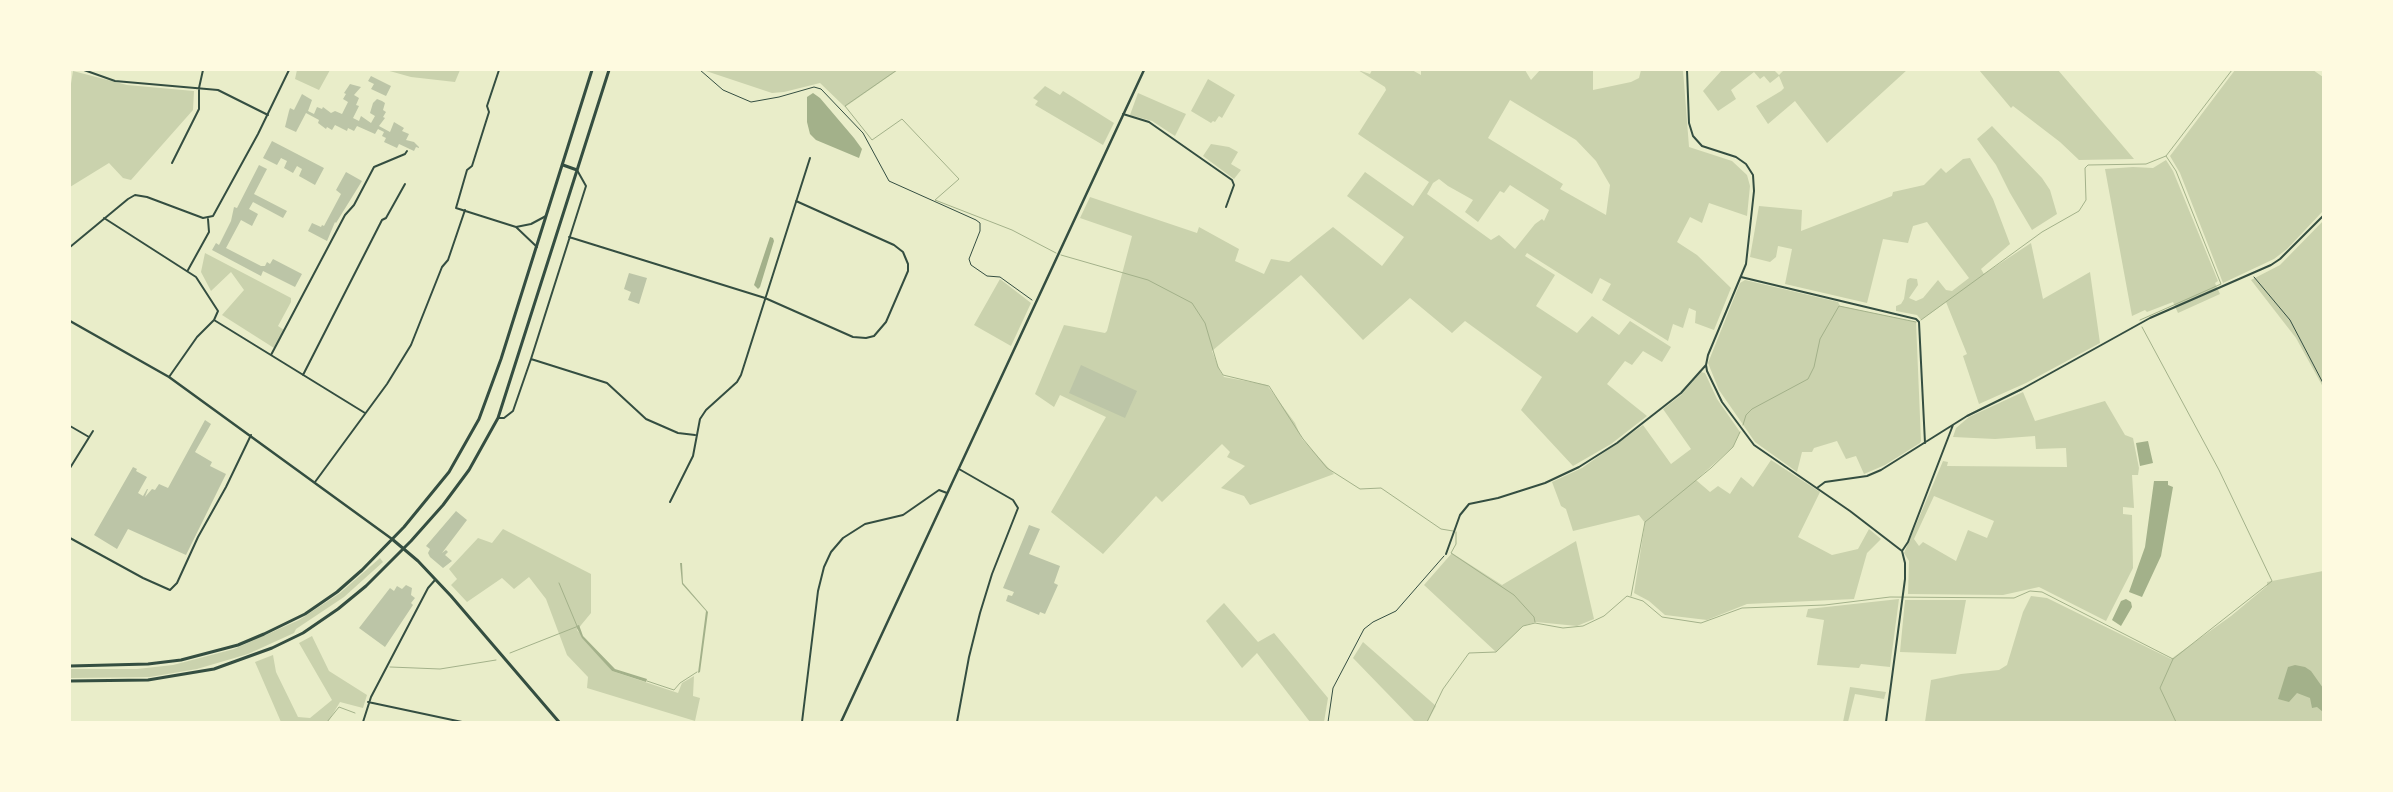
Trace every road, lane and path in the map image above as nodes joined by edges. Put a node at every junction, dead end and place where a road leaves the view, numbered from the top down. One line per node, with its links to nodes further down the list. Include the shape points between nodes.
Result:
1 (84, 70): 10 (street, via 115,81)
2 (203, 70): 10 (street)
3 (289, 70): 11 (street)
4 (499, 70): 21 (street, via 487,106 489,112 456,205 456,208)
5 (592, 70): 16 (main road)
6 (609, 70): 17 (main road)
7 (700, 70): 34 (path, via 723,90 751,102 814,87 821,89 867,138 889,181 980,223 969,259 973,267 987,276 1000,277)
8 (1144, 70): 12 (street)
9 (1687, 70): 32 (street, via 1689,123 1693,136 1702,146 1736,157 1753,175 1746,264)
10 (199, 88): 11 (street, via 226,92); 15 (street, via 199,108)
11 (268, 114): 25 (street)
12 (1123, 114): 20 (street, via 1149,122 1232,180 1234,185); 34 (street)
13 (407, 151): 37 (street, via 374,167)
14 (810, 158): 19 (street)
15 (172, 163)
16 (563, 164): 17 (main road); 22 (main road)
17 (577, 170): 27 (street, via 586,186); 44 (main road)
18 (405, 184): 40 (street, via 377,229)
19 (796, 201): 33 (street); 33 (street, via 894,244 906,258 908,271 882,328 874,336 866,338 853,337)
20 (1226, 207)
21 (465, 210): 26 (street); 43 (street, via 448,260 442,267 420,324 404,356)
22 (547, 216): 26 (street); 29 (main road)
23 (2323, 216): 31 (street, via 2280,259)
24 (104, 218): 25 (street, via 131,197 142,195); 28 (street); 30 (street)
25 (208, 219): 30 (street, via 209,232)
26 (516, 227): 29 (street)
27 (569, 237): 33 (street); 38 (street)
28 (70, 247)
29 (537, 247): 59 (main road, via 480,419 443,480)
30 (188, 271): 35 (street, via 196,277 215,305 218,311)
31 (2252, 275): 42 (path, via 2290,320); 45 (street, via 2150,318)
32 (1740, 277): 39 (street); 51 (street, via 1916,319 1919,322)
33 (765, 298): 49 (street, via 741,375 703,414)
34 (1036, 303): 53 (street)
35 (214, 320): 37 (street); 41 (street)
36 (70, 321): 41 (street)
37 (271, 355): 40 (street)
38 (531, 359): 44 (street, via 513,411 504,418); 49 (street, via 607,383 646,419 678,433)
39 (1706, 365): 55 (street, via 1722,402 1754,445); 62 (street, via 1680,392 1617,443 1579,467 1536,486 1468,504 1460,515)
40 (303, 375): 43 (street)
41 (169, 377): 48 (street)
42 (2323, 383)
43 (366, 414): 54 (street)
44 (498, 418): 60 (main road, via 465,476)
45 (1953, 425): 51 (street); 61 (street)
46 (70, 426): 50 (street)
47 (93, 431): 50 (street)
48 (250, 435): 54 (street); 58 (street, via 177,583 170,590)
49 (696, 435): 57 (street, via 693,456)
50 (89, 437): 52 (street)
51 (1925, 443): 55 (street, via 1867,476 1825,482)
52 (70, 468)
53 (959, 469): 56 (street); 73 (street, via 1014,500 1018,508 980,613)
54 (315, 482): 59 (street)
55 (1817, 488): 61 (street)
56 (947, 493): 71 (street, via 939,490 903,515 865,524 843,538 831,552 818,591); 72 (street)
57 (670, 502)
58 (70, 538)
59 (392, 539): 60 (main road); 64 (main road, via 362,570 305,614 238,644 181,660)
60 (404, 549): 63 (main road); 65 (main road, via 366,586 326,618 251,657 214,669 148,680)
61 (1902, 551): 75 (street, via 1905,563 1903,593)
62 (1446, 554): 74 (path, via 1396,611 1364,629 1333,688)
63 (436, 579): 66 (street, via 428,588); 70 (main road)
64 (70, 666)
65 (70, 681)
66 (368, 702): 67 (street); 68 (street)
67 (452, 721): 69 (street)
68 (363, 722)
69 (462, 722)
70 (559, 722)
71 (802, 722)
72 (841, 722)
73 (957, 722)
74 (1328, 722)
75 (1886, 722)

